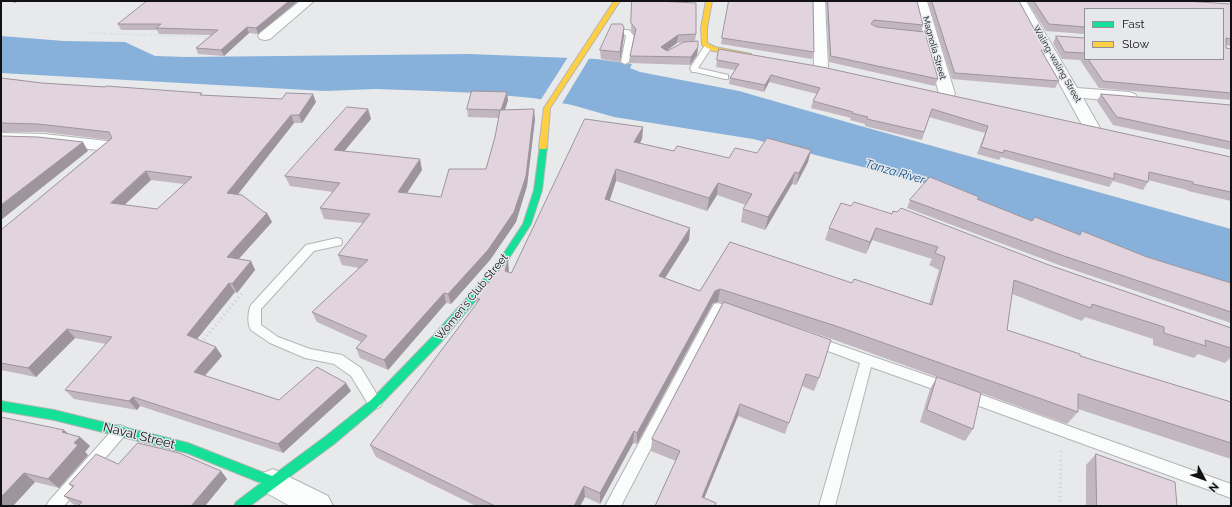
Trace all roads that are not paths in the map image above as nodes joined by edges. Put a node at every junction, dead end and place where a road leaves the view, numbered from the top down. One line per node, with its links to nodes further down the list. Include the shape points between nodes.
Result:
1 (308, 1): 8 (street)
2 (617, 1): 25 (street, Women's Club Street, via 547,108 538,190 527,224 499,267 437,339)
3 (819, 1): 12 (street)
4 (920, 1): 15 (street, Magnolia Street, via 926,35)
5 (1020, 1): 14 (street, Waling-waling Street, via 1048,36)
6 (706, 3): 9 (street)
7 (626, 32): 11 (lane, via 630,36)
8 (264, 36)
9 (703, 45): 10 (street, via 721,51); 13 (lane, via 694,68)
10 (759, 57)
11 (625, 62)
12 (820, 67)
13 (725, 77)
14 (1073, 92): 16 (street); 18 (street, Waling-waling Street)
15 (947, 94)
16 (1144, 99)
17 (1077, 124): 18 (street)
18 (1096, 128)
19 (1, 138): 20 (street, via 44,139 107,146)
20 (88, 161)
21 (337, 242): 25 (lane, via 310,248 255,308 255,327 274,340 309,354 337,359 356,372)
22 (748, 318): 33 (lane, via 718,307)
23 (808, 338): 24 (lane)
24 (867, 359): 28 (lane); 34 (lane)
25 (375, 402): 29 (street, Women's Club Street)
26 (1, 406): 27 (street, Naval Street, via 54,415)
27 (120, 431): 29 (street, Naval Street, via 188,448); 30 (lane)
28 (1231, 492)
29 (269, 494): 31 (street, Women's Club Street); 32 (street)
30 (54, 506)
31 (240, 506)
32 (318, 506)
33 (613, 506)
34 (826, 506)

